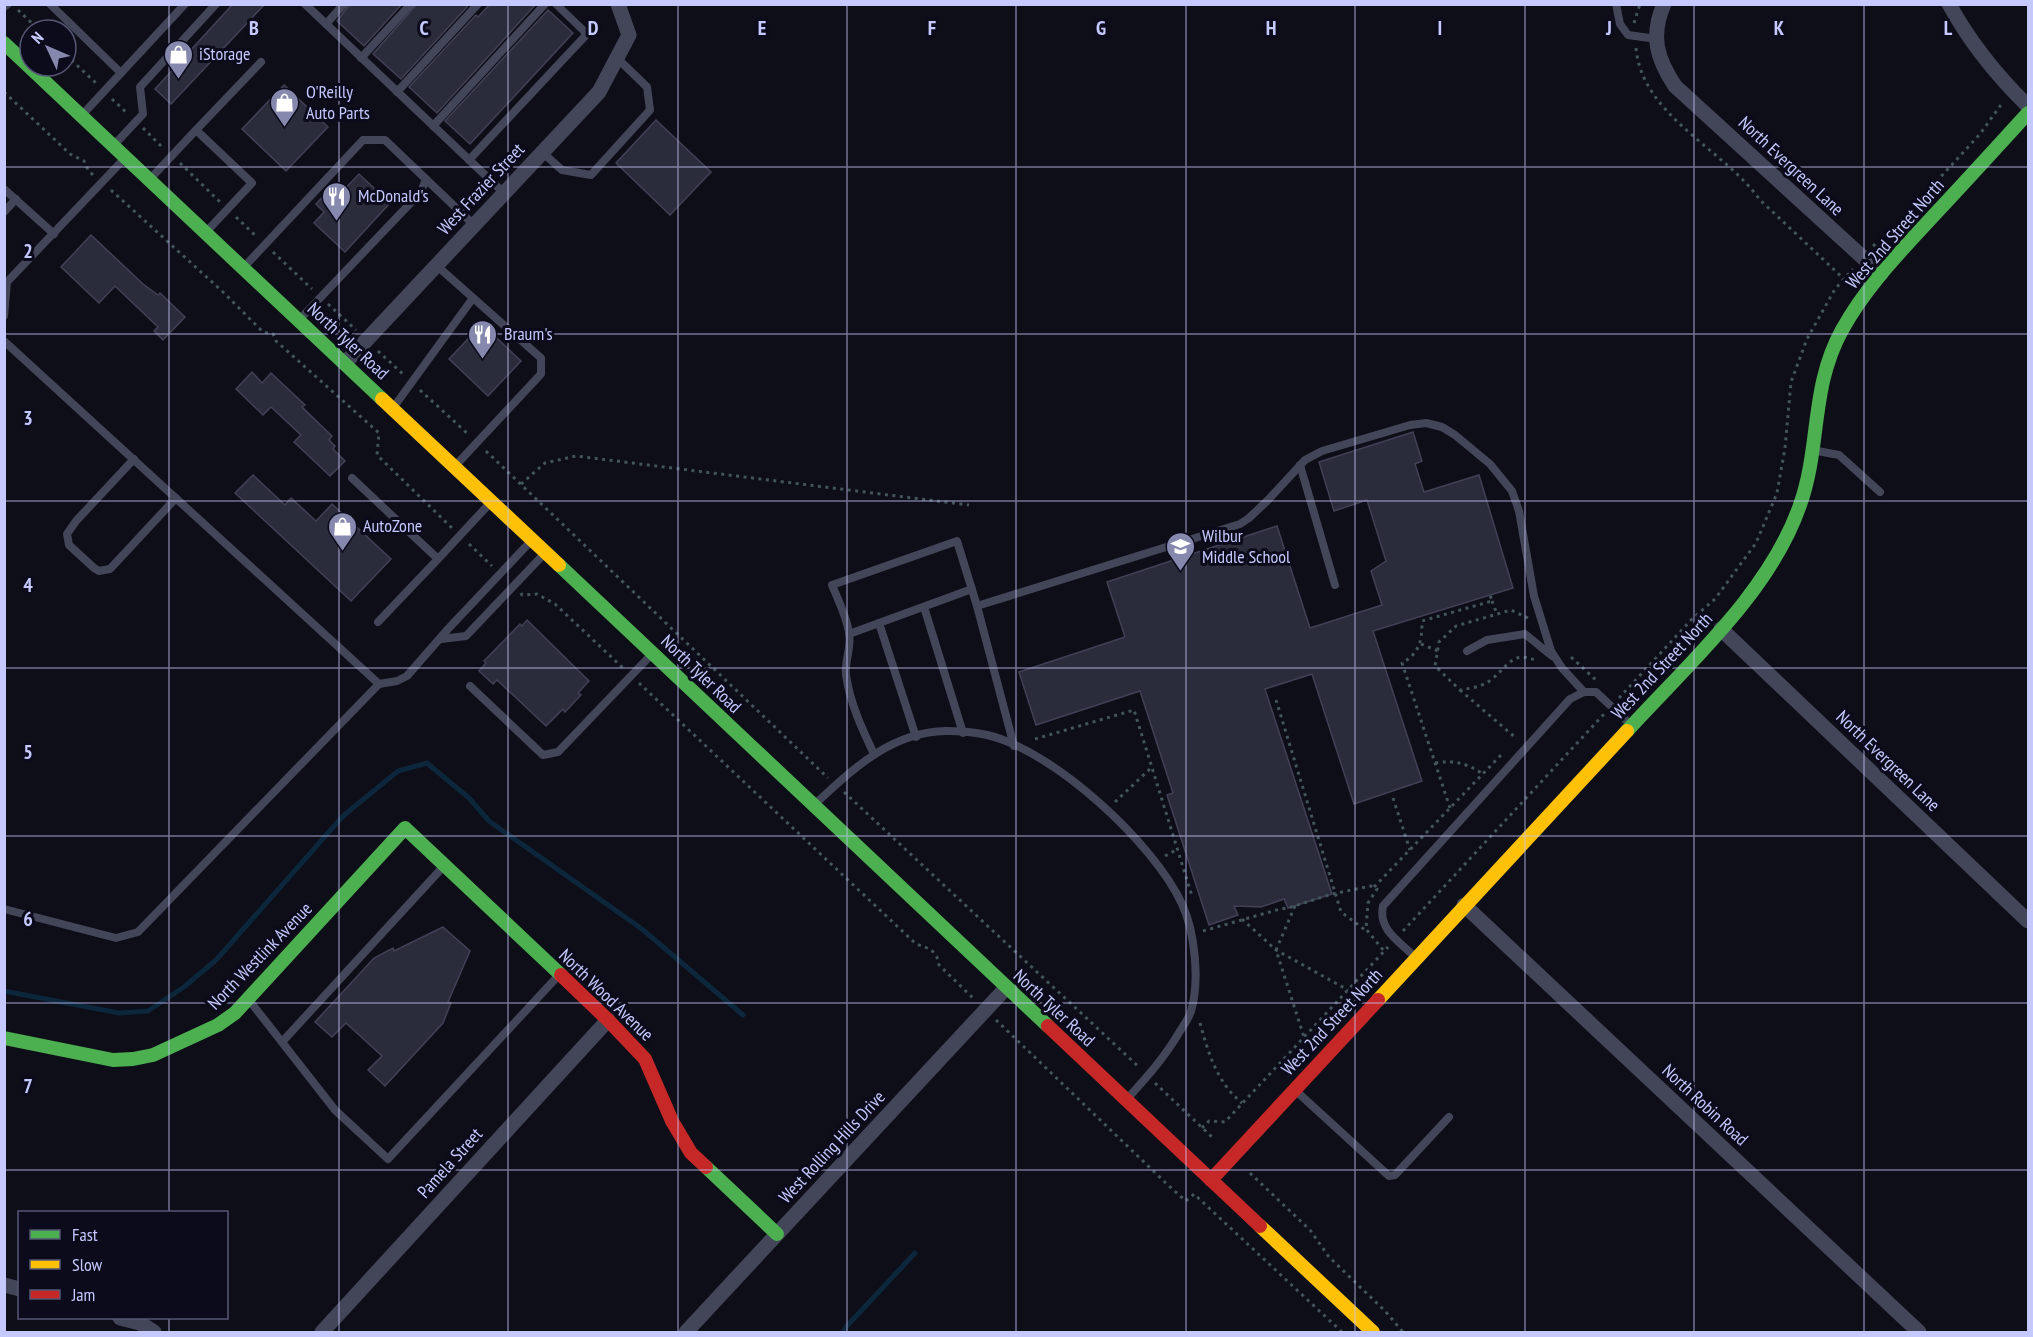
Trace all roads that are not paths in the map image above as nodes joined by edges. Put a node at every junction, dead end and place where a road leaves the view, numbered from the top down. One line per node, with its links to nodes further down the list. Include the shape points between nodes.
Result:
1 (50, 4): 20 (lane)
2 (185, 4): 20 (lane)
3 (216, 4): 27 (lane, via 140,87 143,114)
4 (305, 4): 14 (lane)
5 (344, 4): 14 (lane)
6 (411, 4): 17 (lane)
7 (478, 4): 21 (lane)
8 (545, 4): 25 (lane)
9 (556, 4): 30 (lane, via 587,33)
10 (618, 4): 18 (street, West Frazier Street, via 629,35)
11 (1616, 4): 15 (lane, via 1623,31)
12 (1664, 4): 15 (street)
13 (1948, 4): 22 (street, via 1992,71)
14 (326, 24): 17 (lane)
15 (1657, 39): 42 (street, North Evergreen Lane, via 1661,63 1675,86)
16 (4, 43): 24 (street, North Tyler Road)
17 (361, 58): 21 (lane)
18 (617, 58): 28 (street, West Frazier Street, via 599,92); 28 (lane, via 647,87 650,110 591,175 562,170)
19 (261, 62): 26 (lane)
20 (122, 73): 24 (lane)
21 (397, 92): 25 (lane)
22 (2028, 106)
23 (2028, 113): 42 (street, West 2nd Street North)
24 (82, 116): 27 (street, North Tyler Road)
25 (433, 126): 30 (lane)
26 (196, 130): 31 (lane); 38 (lane, via 252,183)
27 (114, 145): 29 (street, North Tyler Road)
28 (542, 152): 34 (street, West Frazier Street)
29 (126, 157): 31 (street, North Tyler Road); 39 (lane)
30 (469, 160): 34 (lane)
31 (150, 179): 38 (street, North Tyler Road)
32 (426, 179): 37 (lane); 41 (lane, via 385,140 363,140); 45 (lane, via 421,192)
33 (4, 189): 35 (lane)
34 (504, 193): 37 (street, West Frazier Street)
35 (16, 200): 36 (lane); 39 (lane)
36 (4, 212)
37 (474, 225): 40 (street, West Frazier Street)
38 (206, 232): 41 (street, North Tyler Road)
39 (54, 234): 44 (lane, via 8,282)
40 (436, 265): 43 (lane); 47 (street, West Frazier Street)
41 (244, 267): 45 (street, North Tyler Road)
42 (1881, 274): 49 (street, West 2nd Street North, via 1849,317 1831,351 1820,384)
43 (473, 298): 48 (lane); 52 (lane, via 541,358 541,374)
44 (4, 316)
45 (299, 320): 47 (street, North Tyler Road)
46 (4, 341): 50 (lane)
47 (345, 363): 48 (street, North Tyler Road)
48 (393, 408): 52 (street, North Tyler Road)
49 (1812, 450): 54 (lane, via 1839,455); 66 (street, West 2nd Street North, via 1790,533 1744,603)
50 (134, 459): 55 (lane); 55 (lane, via 75,521 67,534 69,545 99,571 110,569)
51 (1300, 465): 60 (lane); 62 (lane, via 1240,524); 71 (lane, via 1322,451 1410,425 1426,423 1455,435 1512,490 1534,596)
52 (455, 466): 56 (street, North Tyler Road)
53 (352, 478): 59 (lane)
54 (1880, 492)
55 (176, 498): 72 (lane)
56 (492, 501): 57 (street, North Tyler Road); 59 (lane)
57 (533, 539): 58 (street, North Tyler Road); 68 (lane)
58 (546, 551): 68 (lane, via 466,636); 70 (street, North Tyler Road)
59 (438, 559): 64 (lane)
60 (1335, 585)
61 (972, 589): 62 (lane); 63 (lane); 67 (lane, via 957,541 832,585)
62 (978, 606): 78 (lane)
63 (924, 607): 65 (lane); 76 (lane)
64 (378, 622)
65 (879, 623): 67 (lane); 77 (lane)
66 (1721, 629): 75 (street, West 2nd Street North); 85 (street, North Evergreen Lane)
67 (849, 634): 79 (lane, via 845,671 848,687)
68 (441, 639): 72 (lane, via 407,676)
69 (1467, 651): 71 (lane, via 1486,640 1525,634)
70 (653, 653): 73 (lane, via 558,752 543,755); 80 (street, North Tyler Road)
71 (1556, 659): 74 (lane)
72 (379, 684): 84 (lane, via 138,932 116,938)
73 (470, 686)
74 (1584, 692): 75 (lane, via 1596,692); 86 (lane, via 1570,699 1383,906 1381,918 1386,929)
75 (1631, 726): 83 (street, West 2nd Street North)
76 (963, 733): 77 (lane, via 945,731); 78 (lane, via 987,735)
77 (916, 736): 79 (lane)
78 (1014, 746): 94 (lane, via 1049,765 1096,800 1160,868 1182,905 1194,946 1195,991 1191,1013 1167,1054)
79 (874, 754): 80 (lane)
80 (814, 805): 88 (street, North Tyler Road)
81 (405, 828): 82 (street, North Wood Avenue); 89 (street, North Westlink Avenue)
82 (444, 866): 87 (street, North Wood Avenue); 92 (lane)
83 (1464, 905): 86 (street, West 2nd Street North); 103 (street, North Robin Road)
84 (4, 909)
85 (2028, 921)
86 (1416, 958): 93 (street, West 2nd Street North)
87 (559, 974): 90 (street, North Wood Avenue); 92 (lane, via 388,1159 335,1110)
88 (1006, 988): 94 (street, North Tyler Road); 97 (street, West Rolling Hills Drive)
89 (248, 999): 91 (street, North Westlink Avenue, via 218,1025 153,1055 133,1059 113,1060); 92 (lane)
90 (608, 1020): 97 (street, North Wood Avenue, via 645,1059 672,1121 691,1153); 100 (street, Pamela Street)
91 (4, 1038)
92 (282, 1042)
93 (1294, 1089): 95 (lane, via 1389,1176 1395,1175); 96 (street, West 2nd Street North)
94 (1126, 1100): 96 (street, North Tyler Road)
95 (1449, 1117)
96 (1211, 1180): 102 (street, North Tyler Road)
97 (777, 1234): 101 (street, West Rolling Hills Drive)
98 (127, 1319): 99 (street)
99 (154, 1332)
100 (322, 1332)
101 (686, 1332)
102 (1373, 1332)
103 (1919, 1332)

